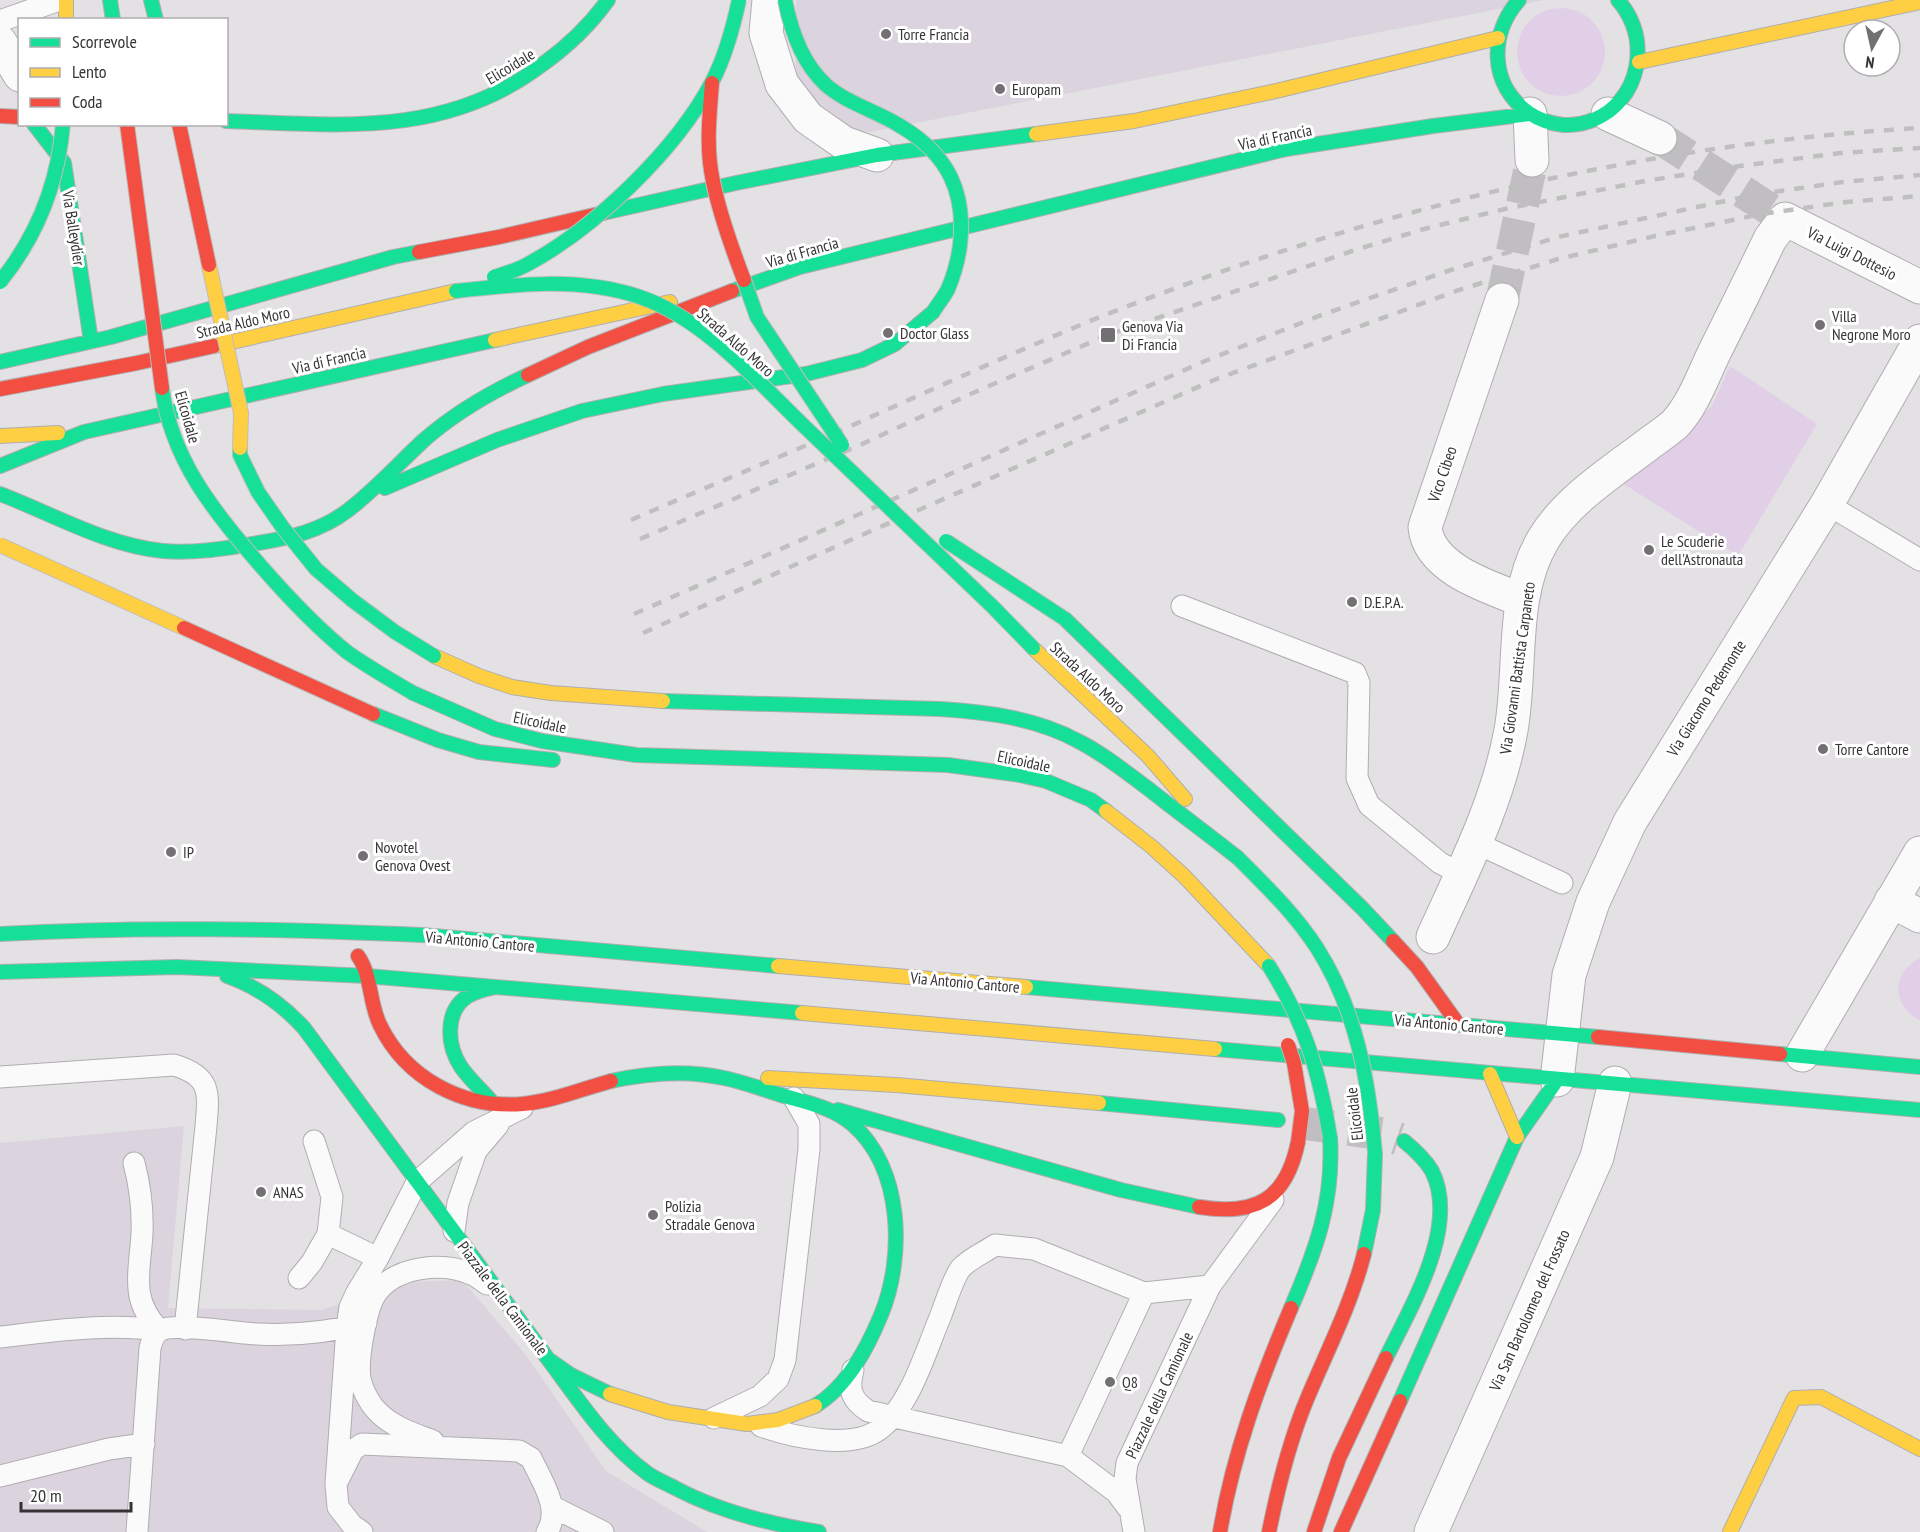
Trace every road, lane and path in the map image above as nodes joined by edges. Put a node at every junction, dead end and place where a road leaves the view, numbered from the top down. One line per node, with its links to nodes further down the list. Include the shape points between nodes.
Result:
1 (59, 0): 16 (lane)
2 (66, 0): 13 (main road)
3 (110, 0): 14 (main road)
4 (152, 0): 15 (main road)
5 (608, 0): 27 (main road, Elicoidale, via 581,33 517,85 446,114 406,122 353,125)
6 (739, 0): 22 (main road, bridge)
7 (769, 0): 17 (street)
8 (785, 0): 55 (main road, bridge, via 800,48 817,75 846,99 912,133 937,155 956,186 962,216 959,251 948,289 933,312 894,345 864,359 794,375 610,404 504,437)
9 (1618, 0): 20 (main road, Via di Francia, via 1640,43)
10 (1513, 2): 18 (main road)
11 (1920, 2): 20 (main road)
12 (723, 14): 17 (street); 35 (street, via 705,107)
13 (66, 18)
14 (113, 18)
15 (156, 18)
16 (0, 21)
17 (765, 33): 33 (street, via 782,84 808,118 844,143)
18 (1497, 38): 23 (main road, Via di Francia, via 1502,81 1513,100); 33 (main road, via 1276,92 1134,121)
19 (0, 42): 21 (street)
20 (1639, 62): 24 (main road, Via di Francia, via 1636,78 1622,102)
21 (18, 72)
22 (711, 83): 39 (main road, bridge, via 667,147 581,228 528,264); 54 (main road, bridge, via 710,164 757,317)
23 (1530, 114): 24 (main road, Via di Francia, via 1549,123 1569,125); 34 (street); 40 (main road, Via di Francia, via 1286,149 800,267)
24 (1608, 114): 32 (street)
25 (0, 116): 26 (main road)
26 (18, 117)
27 (231, 122)
28 (36, 126): 43 (main road, Via Balleydier, via 64,163)
29 (63, 126): 37 (main road, bridge, via 44,211 29,244)
30 (127, 126): 61 (main road, Elicoidale, bridge, via 172,435 188,471 229,528 330,637 366,665 413,693 495,729 542,741)
31 (178, 126): 64 (main road, bridge, via 241,413 240,455 283,528 316,569 395,632 434,656 479,676 551,693 656,701 940,709 1011,717 1077,740 1108,758)
32 (1660, 138)
33 (877, 155): 35 (main road)
34 (1532, 160)
35 (643, 203): 42 (main road, via 500,237 393,256)
36 (1785, 219): 38 (street, Via Luigi Dottesio); 59 (street, Via Giovanni Battista Carpaneto, via 1770,239 1692,398 1675,424 1561,516 1543,540)
37 (0, 282)
38 (1920, 287)
39 (456, 291): 49 (main road, Strada Aldo Moro, bridge, via 137,363); 54 (main road, Strada Aldo Moro, bridge, via 535,283 573,285 609,289 672,311 731,357)
40 (732, 291): 50 (main road, Via di Francia, via 623,311); 55 (main road, via 533,372 486,398 450,419)
41 (1502, 300): 59 (street, Vico Cibeo, via 1425,527 1434,549 1454,568)
42 (111, 337): 43 (main road); 45 (main road)
43 (90, 341): 46 (main road)
44 (1920, 341): 56 (street, Via Giacomo Pedemonte)
45 (107, 352)
46 (0, 362)
47 (54, 365): 48 (main road)
48 (0, 378)
49 (0, 389)
50 (84, 432): 51 (main road, Via di Francia); 52 (main road, Via di Francia)
51 (0, 436)
52 (0, 466)
53 (0, 494): 55 (main road, via 96,534 162,551 208,551 300,534 322,526)
54 (876, 495): 64 (main road, Strada Aldo Moro, bridge, via 1148,756); 77 (main road, bridge, via 1065,619 1362,908 1417,967)
55 (364, 497)
56 (1827, 504): 58 (lane); 78 (street, Via Giacomo Pedemonte, via 1630,822 1578,942)
57 (0, 545): 61 (main road, bridge, via 373,714 439,740 518,758 559,760)
58 (1920, 560)
59 (1522, 600): 62 (street, Via Giovanni Battista Carpaneto, via 1511,730 1500,780)
60 (1182, 606): 65 (lane, via 1355,673 1359,682 1357,778 1369,804 1440,863)
61 (636, 755): 73 (main road, Elicoidale, via 948,765 1046,781 1091,800 1152,847)
62 (1476, 843): 65 (street, Via Giovanni Battista Carpaneto); 66 (lane)
63 (1920, 853): 67 (street)
64 (1238, 858): 129 (main road, Elicoidale, bridge, via 1291,915 1332,975 1362,1057 1375,1153 1372,1218 1360,1272 1298,1423 1283,1467)
65 (1461, 874): 71 (street, Via Giovanni Battista Carpaneto)
66 (1562, 883)
67 (1891, 901): 68 (street); 79 (street)
68 (1920, 916)
69 (310, 930): 70 (main road, Via Antonio Cantore); 75 (main road, Via Antonio Cantore, via 349,946); 77 (main road, Via Antonio Cantore, via 422,935)
70 (0, 934)
71 (1433, 937)
72 (177, 966): 74 (main road); 75 (main road); 96 (main road, Piazzale della Camionale, via 243,981 287,1008)
73 (1269, 966): 97 (main road, bridge, via 1268,993 1294,1063 1302,1111 1290,1173); 128 (main road, Elicoidale, bridge, via 1289,995 1317,1065 1330,1137 1329,1201 1314,1254 1246,1422 1226,1491)
74 (0, 972)
75 (368, 976): 76 (main road); 89 (main road, via 372,1005 381,1027 407,1064 445,1092)
76 (499, 987): 81 (main road); 89 (main road, via 464,998 451,1021 450,1036 461,1066)
77 (1458, 1024): 78 (main road, Via Antonio Cantore); 81 (main road)
78 (1561, 1034): 79 (main road, Via Antonio Cantore, via 1618,1045); 85 (street, Via Giacomo Pedemonte)
79 (1802, 1055): 80 (main road, Via Antonio Cantore)
80 (1920, 1067)
81 (1490, 1074): 85 (main road); 92 (main road)
82 (0, 1077): 106 (lane, via 174,1065 197,1075 208,1096)
83 (716, 1077): 86 (main road, Piazzale della Camionale); 87 (main road, Piazzale della Camionale, via 638,1075); 91 (main road, via 861,1083)
84 (1615, 1078): 85 (main road); 90 (main road); 132 (street, Via San Bartolomeo del Fossato, via 1597,1157)
85 (1557, 1080): 92 (main road)
86 (794, 1098): 88 (main road, Piazzale della Camionale); 112 (lane, via 809,1124 809,1149 785,1360 778,1379 760,1396)
87 (536, 1102): 89 (lane, Piazzale della Camionale)
88 (823, 1106): 97 (main road, via 1198,1207 1247,1208); 110 (main road, Piazzale della Camionale, via 859,1131 876,1154 893,1206 897,1248 891,1287 878,1324)
89 (499, 1109): 96 (lane, Piazzale della Camionale); 98 (lane, Piazzale della Camionale, via 476,1151 458,1203)
90 (1920, 1110)
91 (1278, 1120)
92 (1517, 1137): 131 (main road)
93 (314, 1141): 99 (lane, via 332,1197)
94 (1404, 1141): 130 (main road, via 1417,1150 1436,1180 1440,1213 1433,1250 1342,1452)
95 (134, 1163): 107 (lane, via 142,1196 138,1292 149,1320)
96 (417, 1182): 98 (main road, Piazzale della Camionale); 100 (lane, Piazzale della Camionale)
97 (1282, 1187): 102 (lane, Piazzale della Camionale)
98 (454, 1231): 103 (main road, Piazzale della Camionale)
99 (328, 1234): 100 (lane); 101 (lane)
100 (378, 1258): 105 (lane, Piazzale della Camionale)
101 (299, 1278)
102 (1210, 1286): 104 (lane, Piazzale della Camionale); 121 (lane, Piazzale della Camionale, via 1126,1462)
103 (499, 1292): 105 (lane, via 459,1270 420,1269 397,1276 378,1290); 109 (main road, Piazzale della Camionale)
104 (1144, 1293): 111 (lane, Piazzale della Camionale, via 1034,1249 995,1245 960,1269 909,1390); 117 (lane)
105 (354, 1319): 106 (lane, via 289,1335); 115 (lane, via 362,1344 360,1378 371,1404 390,1422); 119 (lane)
106 (185, 1329): 107 (lane)
107 (159, 1330): 108 (lane, via 81,1328); 114 (lane, via 150,1348)
108 (0, 1337)
109 (548, 1359): 112 (main road, Piazzale della Camionale, via 568,1375 617,1398 646,1408); 126 (main road, via 585,1408 647,1473 695,1499 737,1514)
110 (854, 1366): 111 (lane, via 850,1393 856,1403 868,1411); 113 (main road, Piazzale della Camionale, via 828,1397 809,1409)
111 (893, 1417): 113 (lane, Piazzale della Camionale, via 880,1430 862,1438 843,1440 786,1435); 117 (lane, Piazzale della Camionale)
112 (710, 1419): 113 (main road, Piazzale della Camionale)
113 (757, 1425)
114 (144, 1444): 118 (lane); 122 (lane)
115 (444, 1446): 119 (lane, via 358,1445); 120 (lane, via 526,1453)
116 (1920, 1449): 133 (main road, via 1821,1397 1794,1398)
117 (1068, 1456): 121 (lane, Piazzale della Camionale, via 1116,1492)
118 (0, 1476)
119 (336, 1484): 123 (lane, via 338,1507)
120 (553, 1508): 124 (lane); 125 (lane)
121 (1128, 1508): 127 (lane, Piazzale della Camionale)
122 (137, 1532)
123 (362, 1532)
124 (547, 1532)
125 (603, 1532)
126 (819, 1532)
127 (1134, 1532)
128 (1221, 1532)
129 (1269, 1532)
130 (1314, 1532)
131 (1341, 1532)
132 (1431, 1532)
133 (1730, 1532)

